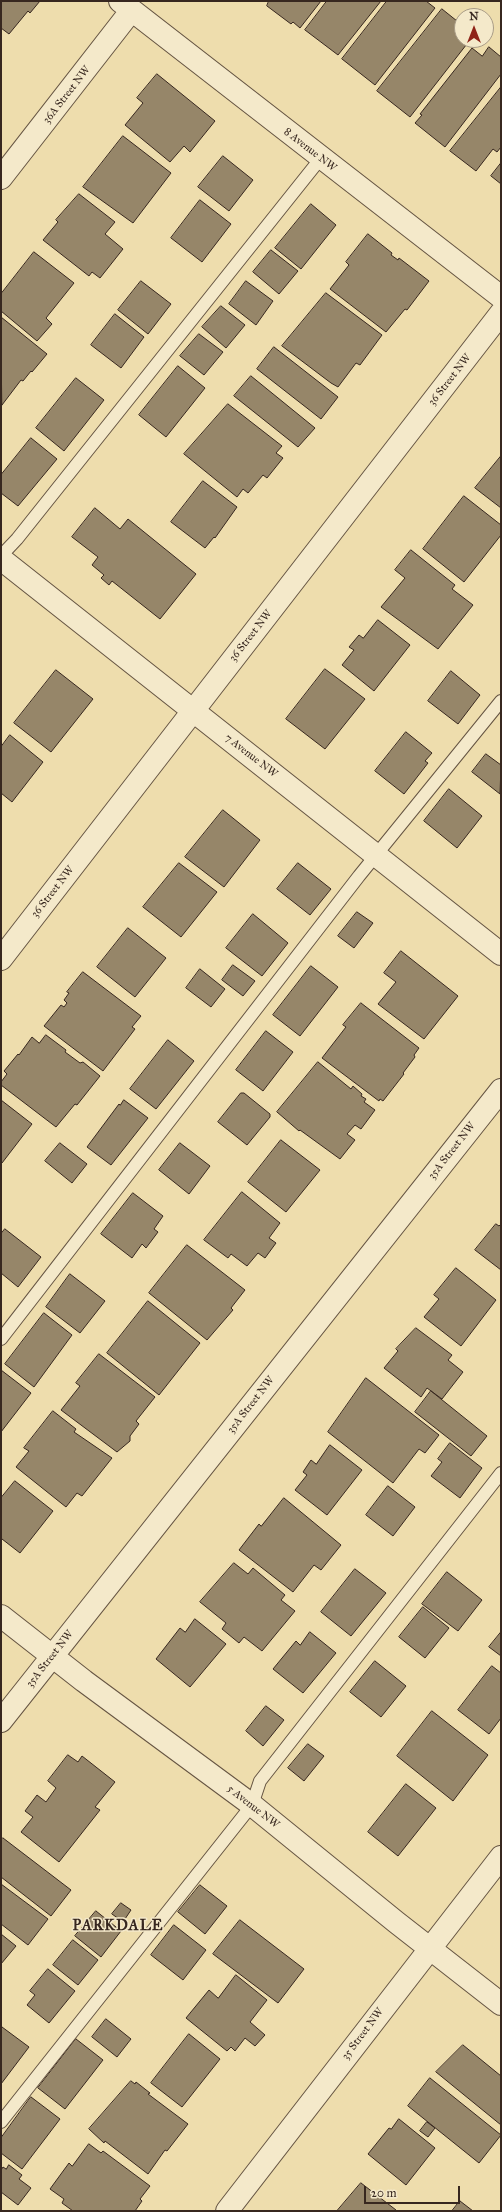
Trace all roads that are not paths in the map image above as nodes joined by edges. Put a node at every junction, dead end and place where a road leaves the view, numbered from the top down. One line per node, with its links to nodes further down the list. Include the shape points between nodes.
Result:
1 (126, 6): 2 (street, 8 Avenue NW); 3 (street, 36A Street NW)
2 (320, 158): 4 (street, 8 Avenue NW); 6 (lane)
3 (1, 178)
4 (501, 297)
5 (501, 313): 8 (street, 36 Street NW)
6 (1, 557): 8 (street, 7 Avenue NW)
7 (501, 701): 9 (lane)
8 (194, 710): 9 (street, 7 Avenue NW); 11 (street, 36 Street NW)
9 (376, 855): 10 (street, 7 Avenue NW); 13 (lane)
10 (501, 954)
11 (1, 959)
12 (501, 1090): 16 (street, 35A Street NW)
13 (1, 1339)
14 (501, 1473): 18 (lane, via 260,1781)
15 (1, 1616): 16 (street, 5 Avenue NW)
16 (52, 1656): 17 (street, 35A Street NW); 18 (street, 5 Avenue NW)
17 (1, 1721)
18 (252, 1806): 20 (street, 5 Avenue NW); 22 (lane)
19 (501, 1857): 20 (street, 35 Street NW)
20 (430, 1949): 21 (street, 5 Avenue NW); 23 (street, 35 Street NW)
21 (501, 2004)
22 (1, 2122)
23 (228, 2211)

